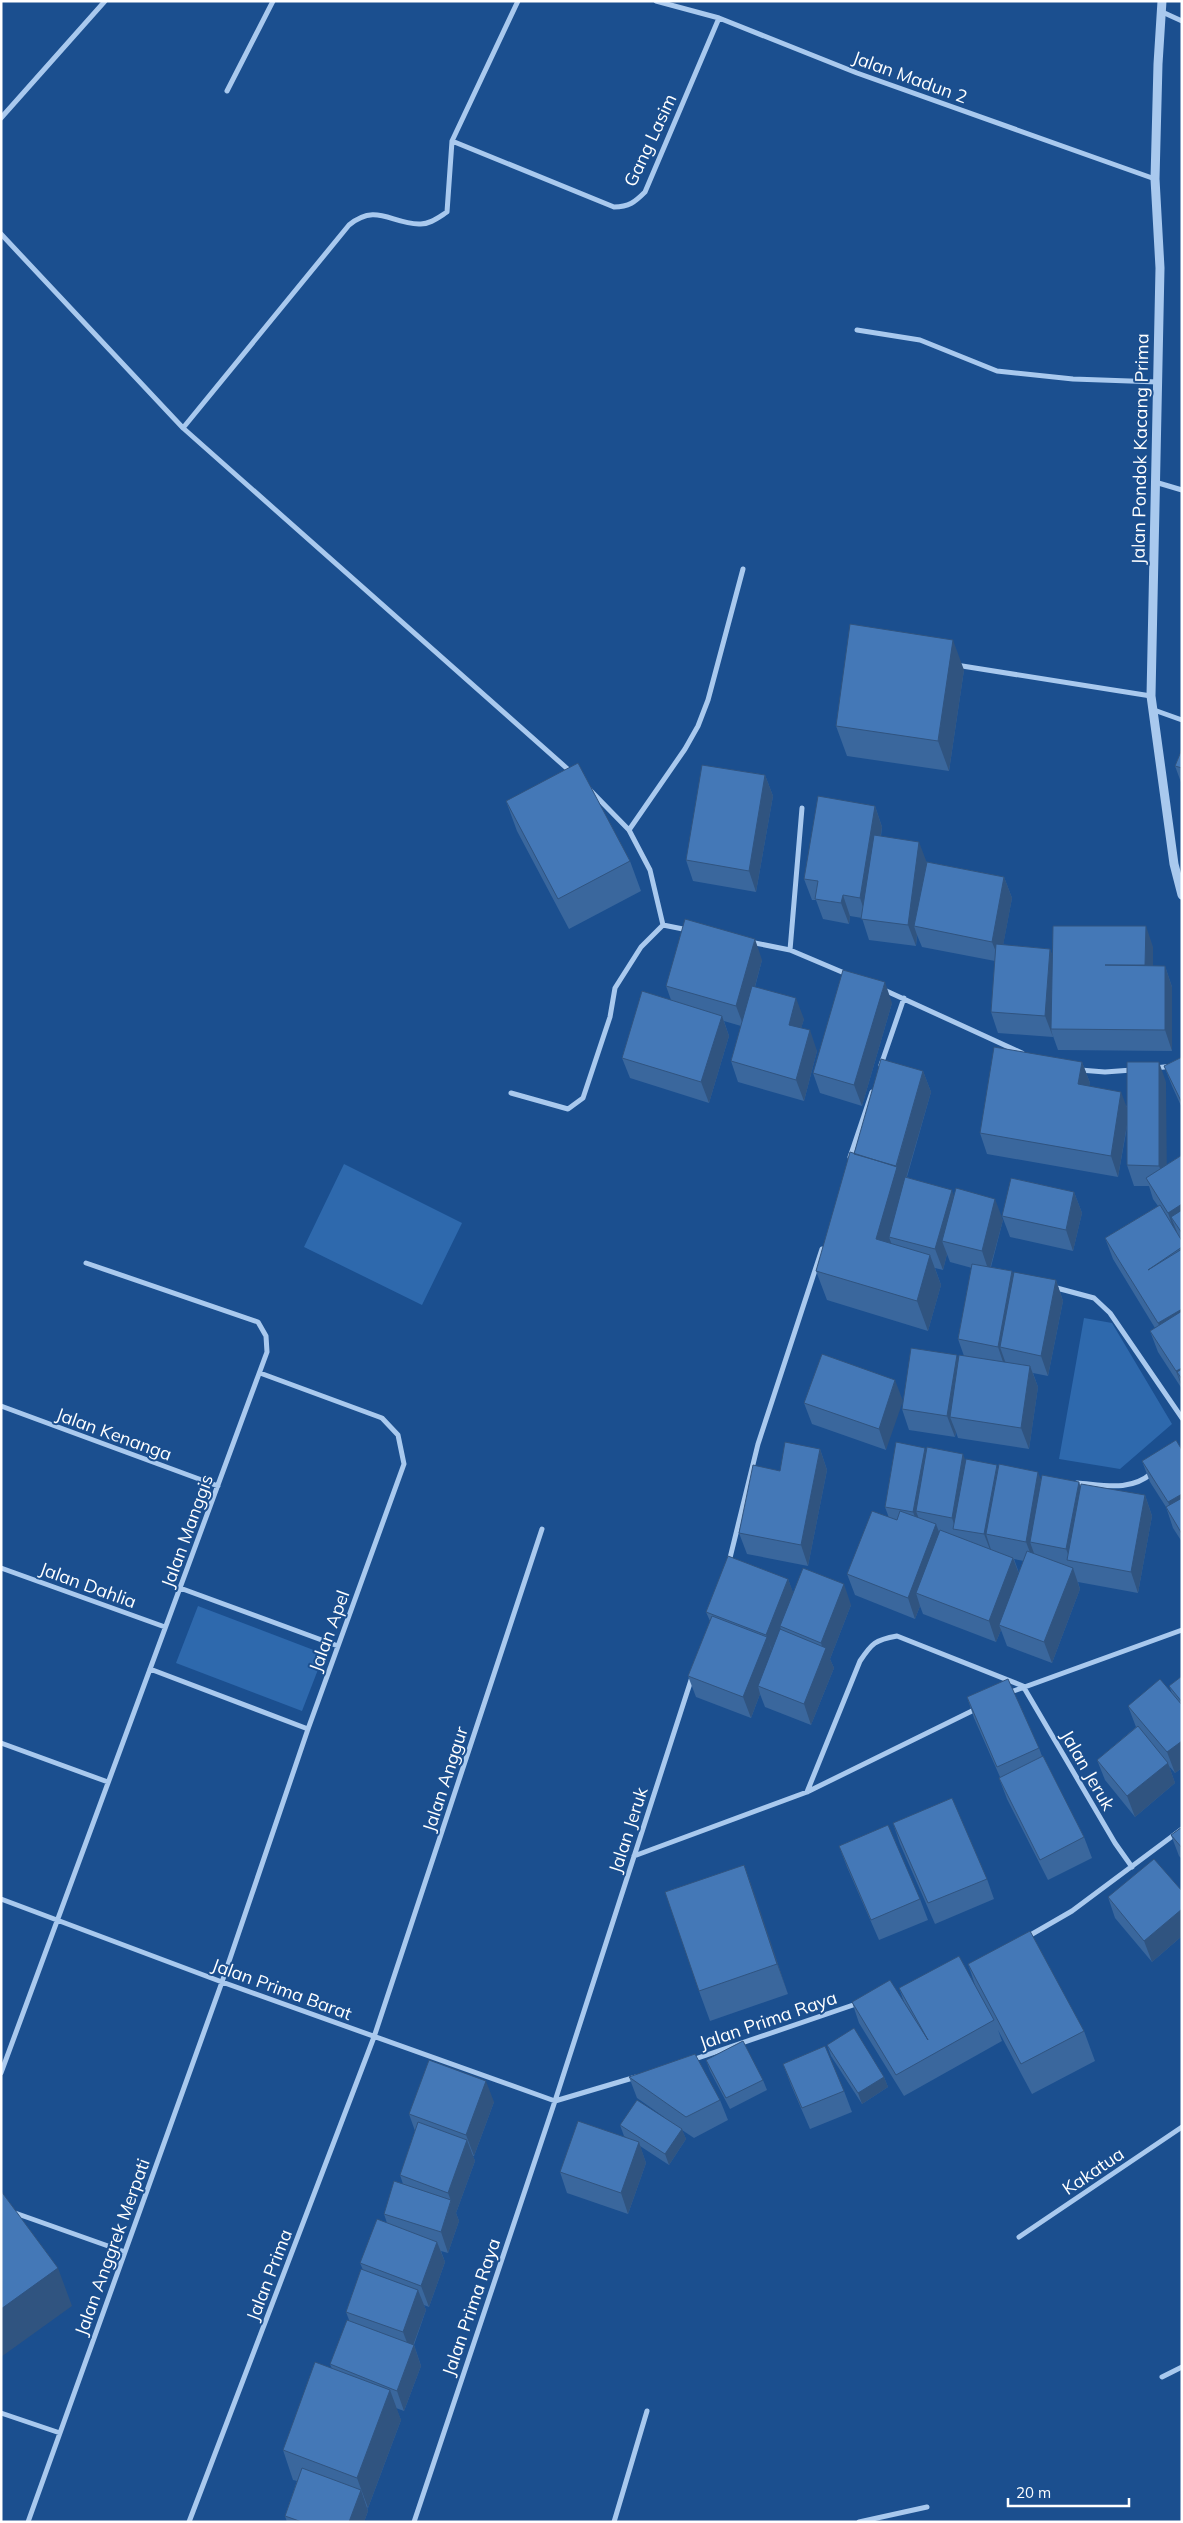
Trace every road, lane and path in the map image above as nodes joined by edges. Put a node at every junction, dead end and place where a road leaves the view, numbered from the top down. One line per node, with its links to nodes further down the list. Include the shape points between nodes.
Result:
1 (105, 1): 10 (street)
2 (273, 1): 9 (street)
3 (518, 1): 11 (street)
4 (656, 1): 7 (street, Jalan Madun 2)
5 (1162, 1): 6 (street, Jalan Pondok Kacang Prima)
6 (1160, 11): 8 (street); 12 (street, Jalan Pondok Kacang Prima)
7 (719, 18): 11 (street, Gang Lasim, via 645,192 624,207 614,207); 12 (street, Jalan Madun 2, via 857,73)
8 (1182, 21)
9 (227, 90)
10 (1, 118)
11 (452, 142): 16 (street, via 447,212 433,221 420,224 372,214 360,216 349,225)
12 (1155, 179): 15 (street, Jalan Pondok Kacang Prima, via 1160,268)
13 (1, 234): 16 (street)
14 (857, 330): 15 (street, via 920,340 997,371 1073,379)
15 (1158, 382): 17 (street, Jalan Pondok Kacang Prima)
16 (183, 428): 24 (street)
17 (1155, 482): 18 (street); 21 (street, Jalan Pondok Kacang Prima)
18 (1182, 490)
19 (744, 569): 27 (street, via 698,726)
20 (952, 664): 21 (street)
21 (1151, 696): 22 (street, Jalan Pondok Kacang Prima)
22 (1154, 710): 23 (street); 28 (street, Jalan Pondok Kacang Prima, via 1172,855)
23 (1182, 720)
24 (574, 775)
25 (582, 782): 27 (street)
26 (802, 808): 32 (street)
27 (629, 830): 29 (street, via 650,870)
28 (1182, 895)
29 (663, 925): 30 (street); 43 (street, via 640,947 615,988 610,1017 583,1098 568,1110)
30 (692, 931)
31 (741, 940): 32 (street)
32 (790, 950): 33 (street)
33 (851, 976)
34 (878, 987): 35 (street)
35 (904, 998): 36 (street); 41 (street)
36 (1032, 1058)
37 (1182, 1065): 38 (street)
38 (1149, 1068)
39 (1070, 1069): 40 (street, via 1105,1072)
40 (1140, 1069)
41 (879, 1070)
42 (873, 1088): 44 (street)
43 (512, 1093)
44 (846, 1168)
45 (824, 1240): 55 (street, via 758,1444)
46 (86, 1262): 48 (street, Jalan Manggis, via 258,1322 266,1336 267,1352)
47 (1044, 1285): 50 (street, via 1094,1298 1110,1313)
48 (260, 1373): 53 (street, Jalan Manggis); 60 (street, Jalan Apel, via 382,1418 398,1436 404,1464)
49 (1, 1406): 53 (street, Jalan Kenanga)
50 (1182, 1418)
51 (1159, 1468): 52 (street, via 1144,1480 1124,1487)
52 (1068, 1483)
53 (218, 1486): 57 (street, Jalan Manggis)
54 (542, 1530): 78 (street, Jalan Anggur)
55 (728, 1567)
56 (1, 1568): 58 (street, Jalan Dahlia)
57 (180, 1588): 58 (street, Jalan Manggis); 60 (street)
58 (165, 1627): 61 (street, Jalan Manggis)
59 (1182, 1630): 63 (street)
60 (338, 1646): 66 (street, Jalan Apel)
61 (150, 1669): 66 (street); 68 (street, Jalan Manggis)
62 (695, 1670): 71 (street, Jalan Jeruk)
63 (1023, 1686): 64 (street); 69 (street, via 897,1636 872,1644 860,1661); 72 (street, Jalan Jeruk)
64 (1006, 1694)
65 (980, 1707): 69 (street)
66 (308, 1729): 76 (street, Jalan Apel)
67 (1, 1742): 68 (street)
68 (108, 1782): 74 (street, Jalan Manggis)
69 (806, 1792): 71 (street)
70 (1182, 1829): 72 (street)
71 (634, 1856): 82 (street, Jalan Jeruk)
72 (1132, 1867): 75 (street, via 1072,1911)
73 (1, 1899): 74 (street, Jalan Prima Barat)
74 (56, 1919): 76 (street, Jalan Prima Barat); 80 (street, Jalan Manggis)
75 (1024, 1939)
76 (222, 1982): 78 (street, Jalan Prima Barat); 86 (street, Jalan Anggrek Merpati)
77 (863, 2002): 79 (street, Jalan Prima Raya)
78 (374, 2037): 82 (street, Jalan Prima Barat); 94 (street, Jalan Prima)
79 (687, 2061)
80 (1, 2073)
81 (640, 2075): 82 (street)
82 (555, 2101): 95 (street, Jalan Prima Raya)
83 (1182, 2127): 85 (street, Kakatua)
84 (1, 2208): 86 (street)
85 (1019, 2237)
86 (125, 2252): 91 (street, Jalan Anggrek Merpati)
87 (1182, 2367): 88 (street)
88 (1162, 2378)
89 (647, 2411): 96 (street)
90 (1, 2413): 91 (street)
91 (60, 2432): 93 (street, Jalan Anggrek Merpati)
92 (927, 2507): 97 (street)
93 (28, 2522)
94 (189, 2522)
95 (414, 2522)
96 (614, 2522)
97 (859, 2522)

